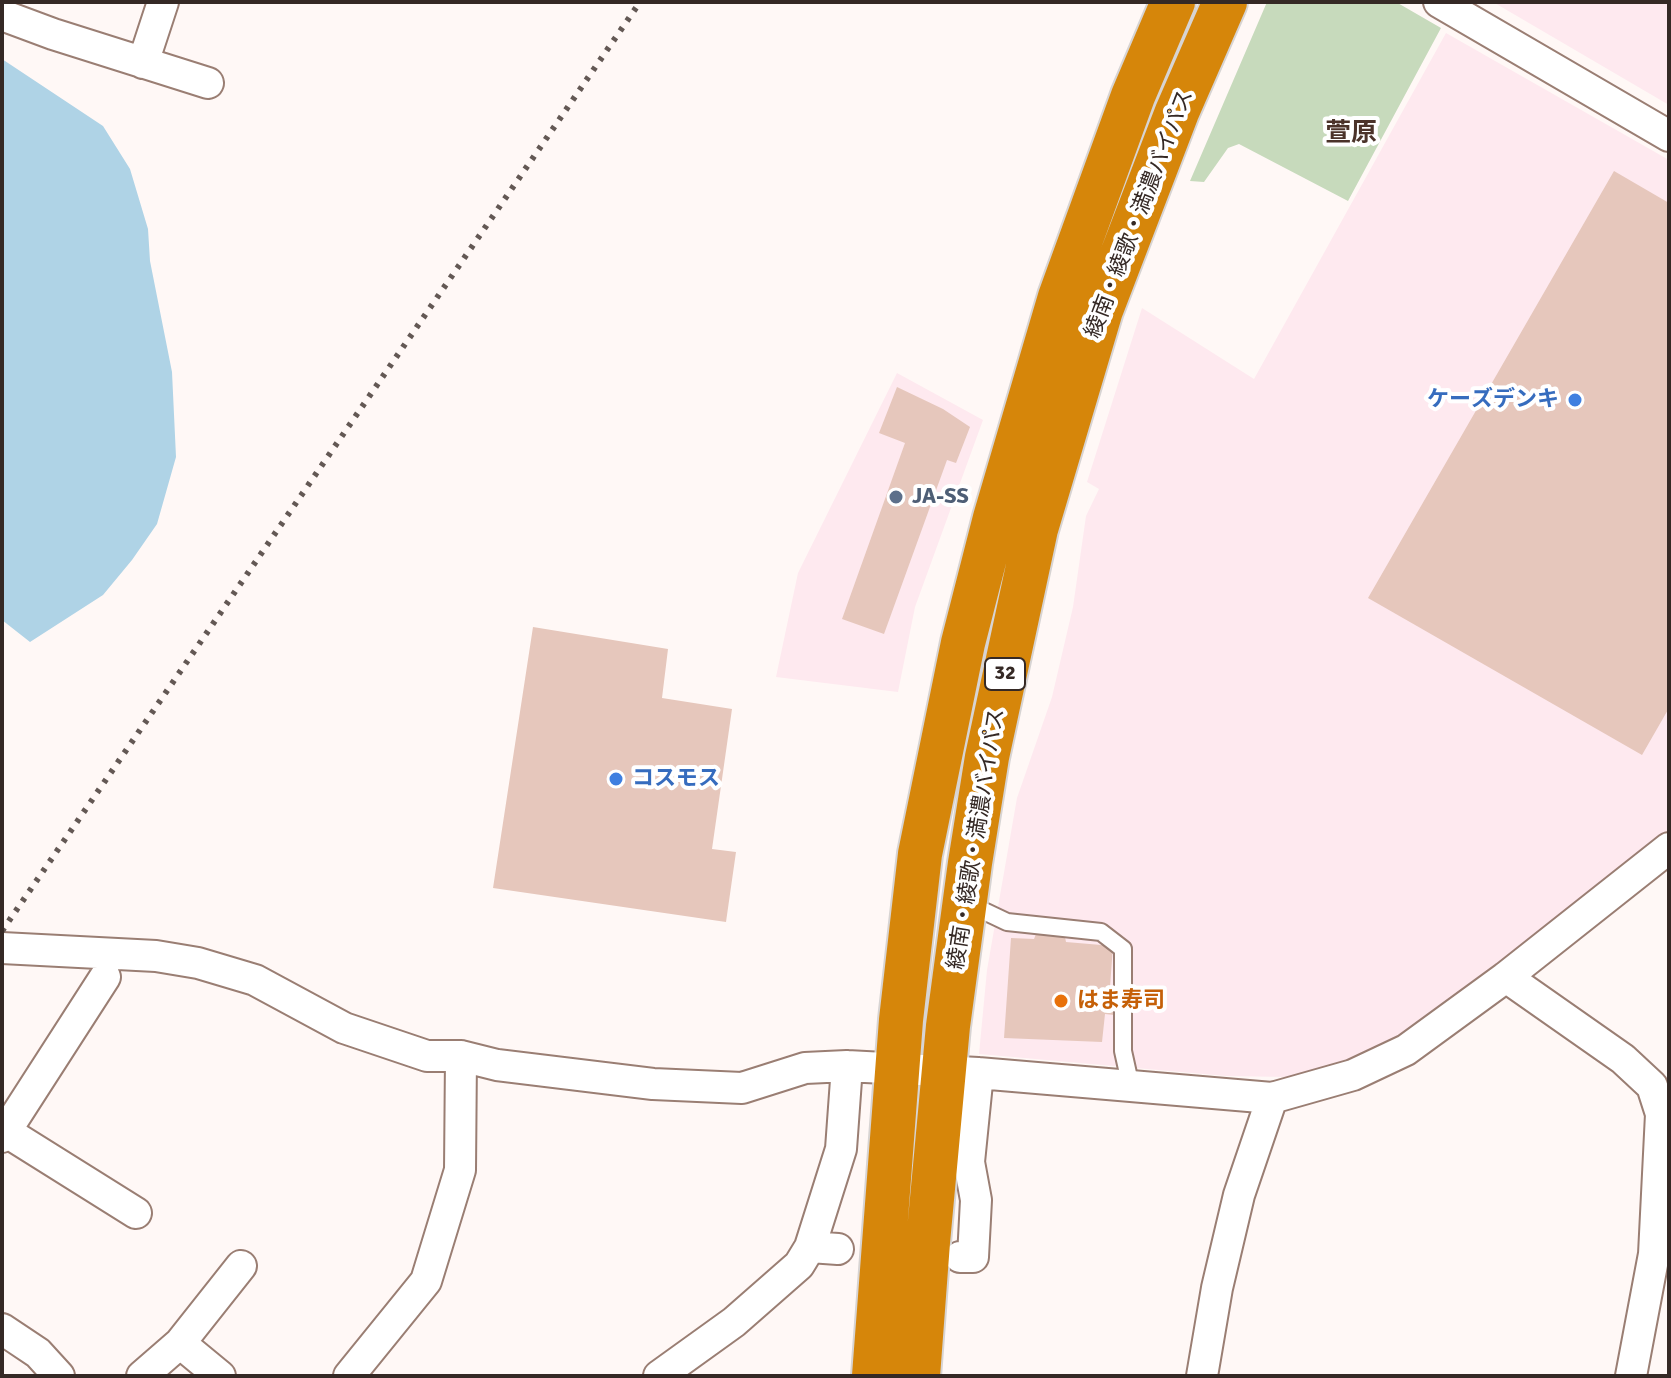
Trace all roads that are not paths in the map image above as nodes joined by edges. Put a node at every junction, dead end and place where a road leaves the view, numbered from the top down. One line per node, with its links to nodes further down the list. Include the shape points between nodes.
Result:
1 (163, 2): 7 (street)
2 (1173, 2): 17 (highway, 綾南・綾歌・満濃バイパス / 32, via 1064,283 991,532 920,854)
3 (1225, 2): 11 (highway, 綾南・綾歌・満濃バイパス / 32, via 1135,217 1071,406 1036,529 987,757)
4 (1439, 2): 9 (street)
5 (2, 15): 6 (street)
6 (40, 15): 7 (street)
7 (143, 63): 8 (street)
8 (208, 83)
9 (1669, 136)
10 (1669, 848): 14 (street)
11 (965, 902): 18 (highway, 綾南・綾歌・満濃バイパス / 32); 19 (lane, via 1007,922 1101,932 1123,949 1123,1051)
12 (2, 948): 15 (street, via 198,963 255,980 344,1028 427,1056)
13 (105, 977): 21 (street)
14 (1506, 977): 20 (street, via 1406,1050 1353,1075); 23 (street, via 1623,1059 1652,1086 1661,1114)
15 (461, 1056): 16 (street, via 653,1084 742,1088 805,1068); 31 (street, via 460,1170 426,1281)
16 (847, 1066): 17 (street); 32 (street, via 841,1149 824,1248)
17 (897, 1068): 18 (street); 33 (highway, 綾南・綾歌・満濃バイパス / 32)
18 (961, 1072): 19 (street); 24 (street, via 976,1200 973,1257); 34 (highway, 綾南・綾歌・満濃バイパス / 32, via 928,1242)
19 (1131, 1087): 20 (street)
20 (1272, 1098): 35 (street, via 1239,1195)
21 (4, 1134): 22 (street)
22 (136, 1213)
23 (1662, 1256): 36 (street)
24 (960, 1257)
25 (241, 1266): 27 (street)
26 (2, 1329): 28 (street, via 38,1353)
27 (180, 1343): 29 (street); 30 (street)
28 (59, 1376)
29 (142, 1376)
30 (220, 1376)
31 (349, 1376)
32 (659, 1376)
33 (874, 1376)
34 (918, 1376)
35 (1202, 1376)
36 (1631, 1376)

